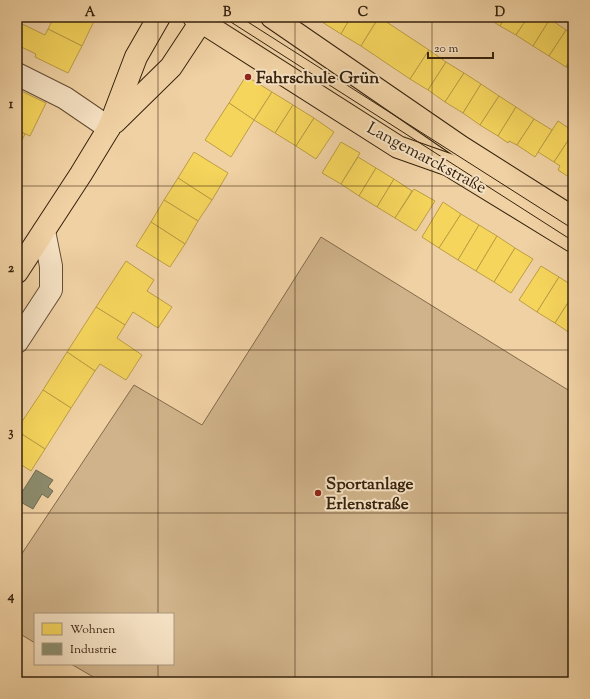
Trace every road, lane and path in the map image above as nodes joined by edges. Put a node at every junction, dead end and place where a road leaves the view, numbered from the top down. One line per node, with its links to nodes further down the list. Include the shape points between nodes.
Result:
1 (159, 17): 5 (main road, via 136,57)
2 (272, 17): 6 (main road, Langemarckstraße, via 461,147)
3 (199, 19): 5 (main road, via 171,67); 8 (main road, Langemarckstraße, via 398,147 449,165)
4 (17, 74): 5 (street, via 65,98)
5 (109, 128): 7 (main road)
6 (573, 218)
7 (44, 231): 9 (main road); 10 (street, via 51,266 51,290)
8 (573, 241)
9 (17, 272)
10 (17, 342)

